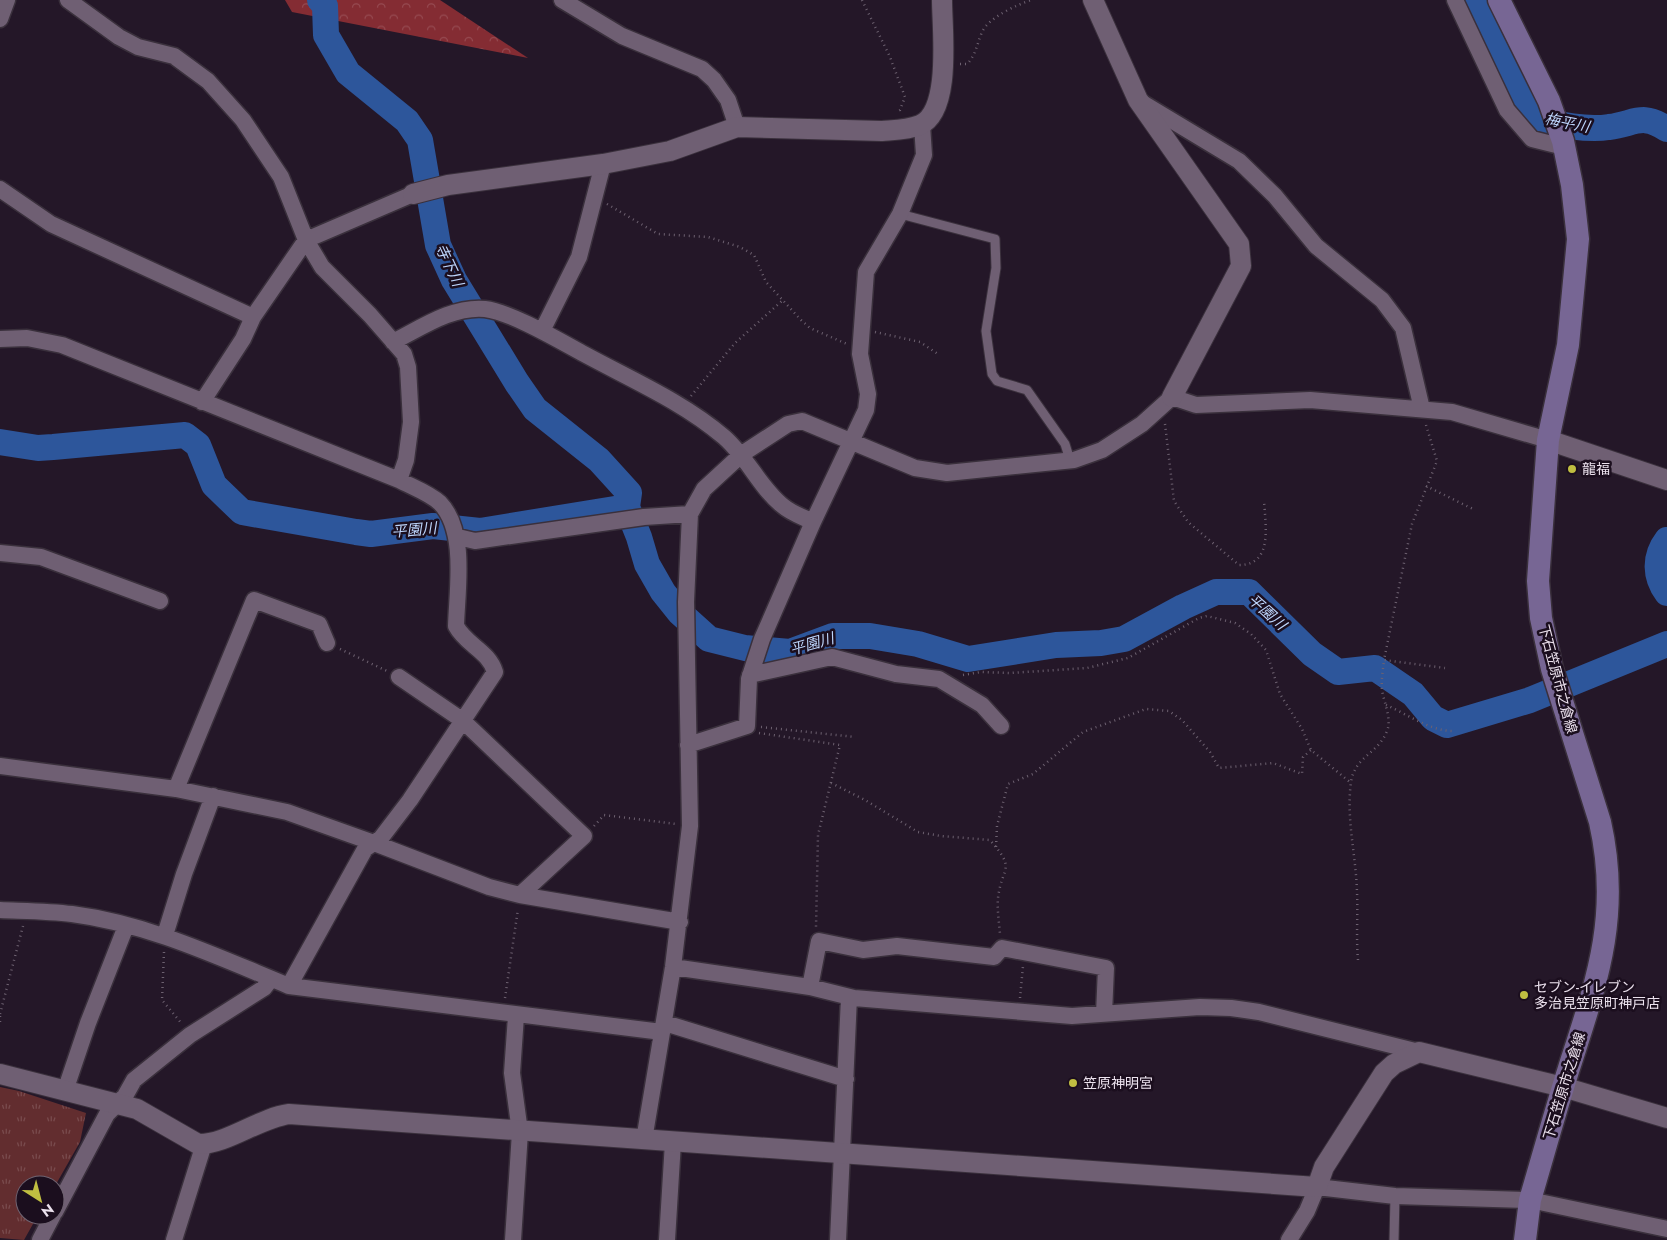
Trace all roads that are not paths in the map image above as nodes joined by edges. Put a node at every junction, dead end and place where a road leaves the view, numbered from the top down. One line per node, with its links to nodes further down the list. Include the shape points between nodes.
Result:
1 (7, 0): 8 (street)
2 (68, 0): 17 (street, via 119,37 138,47 174,56 208,81 243,120 281,177)
3 (562, 0): 11 (street, via 622,36 702,69 728,100)
4 (942, 0): 10 (street, via 943,73 940,96 936,108)
5 (1093, 0): 9 (street)
6 (1455, 0): 12 (street, via 1507,110 1532,139)
7 (1500, 0): 12 (main road, 下石笠原市之倉線, via 1549,101)
8 (0, 19)
9 (1138, 100): 23 (street, via 1239,244 1241,266); 24 (street, via 1239,161 1275,196 1316,246 1382,300 1403,328)
10 (922, 125): 11 (street, via 901,130); 16 (street, via 924,155)
11 (737, 127): 13 (street, via 670,151)
12 (1564, 144): 25 (main road, 下石笠原市之倉線, via 1578,239 1568,345)
13 (603, 164): 15 (street, via 448,185); 19 (street, via 580,257)
14 (0, 189): 18 (street, via 51,224)
15 (413, 194): 17 (street)
16 (900, 214): 26 (street, via 866,272 860,354 868,394 866,410); 28 (lane, via 995,239 996,268 986,331 992,374 997,381 1027,390 1065,444)
17 (306, 240): 18 (street); 21 (street, via 322,267 370,314)
18 (253, 317): 22 (street, via 243,339)
19 (542, 331): 21 (street, via 484,309 440,318); 27 (street, via 682,407)
20 (0, 339): 22 (street, via 27,338 62,345)
21 (393, 342): 29 (street, via 404,354 408,367 411,422 406,460)
22 (202, 402): 29 (street)
23 (1166, 402): 24 (street, via 1196,405 1310,400); 28 (street, via 1142,424 1102,450)
24 (1422, 409): 25 (street, via 1452,412)
25 (1548, 440): 30 (street); 62 (main road, 下石笠原市之倉線, via 1538,581 1541,618 1552,669 1600,822 1609,892 1604,950)
26 (852, 443): 27 (street, via 809,422 794,421); 28 (street, via 915,468 947,474); 32 (street)
27 (742, 454): 31 (street, via 704,489); 32 (street, via 783,507)
28 (1070, 460)
29 (399, 480): 33 (street, via 438,501)
30 (1667, 480)
31 (690, 514): 33 (street, via 644,517 475,541); 41 (street, via 686,602)
32 (813, 522): 37 (street)
33 (458, 537): 39 (street, via 456,626 461,635 492,661 495,672)
34 (0, 552): 35 (street, via 41,557)
35 (160, 601)
36 (327, 643): 43 (street, via 320,624 254,600)
37 (752, 668): 40 (street, via 832,657 896,674 939,679 982,705); 41 (street, via 747,726)
38 (399, 677): 39 (street)
39 (462, 720): 45 (street, via 410,800); 46 (street, via 584,836)
40 (1001, 726)
41 (688, 744): 48 (street, via 690,826)
42 (0, 766): 43 (street)
43 (176, 789): 44 (street)
44 (213, 796): 45 (street, via 287,812); 50 (street)
45 (374, 843): 46 (street, via 489,887); 53 (street, via 365,849)
46 (520, 895): 48 (street)
47 (0, 910): 49 (street, via 72,914)
48 (680, 922): 51 (street)
49 (126, 926): 50 (street); 63 (street)
50 (165, 935): 52 (street, via 232,960)
51 (673, 967): 54 (street); 58 (street)
52 (271, 979): 53 (street); 64 (street, via 264,988 190,1036 134,1080 126,1096)
53 (289, 986): 57 (street)
54 (810, 987): 55 (street); 56 (street, via 819,941 863,950 897,946 994,957 1002,948 1106,968)
55 (849, 997): 56 (street, via 1072,1016); 61 (street)
56 (1104, 1014): 59 (street, via 1231,1008 1269,1014)
57 (509, 1015): 58 (street); 66 (street)
58 (663, 1028): 61 (street); 67 (street)
59 (1420, 1052): 62 (street); 71 (street, via 1399,1061 1384,1073 1324,1167)
60 (0, 1074): 63 (street)
61 (846, 1079): 70 (street)
62 (1563, 1087): 65 (street); 74 (main road, 下石笠原市之倉線)
63 (65, 1091): 64 (street)
64 (117, 1103): 69 (street, via 137,1110 189,1140); 72 (street, via 107,1114)
65 (1667, 1118)
66 (520, 1132): 67 (street); 69 (street, via 289,1114 274,1116); 79 (street)
67 (644, 1140): 68 (street)
68 (673, 1142): 70 (street); 80 (street)
69 (204, 1144): 78 (street)
70 (843, 1154): 71 (street); 81 (street)
71 (1317, 1187): 73 (street); 82 (street)
72 (65, 1193)
73 (1395, 1196): 74 (street); 83 (lane)
74 (1530, 1200): 76 (street); 84 (main road, 下石笠原市之倉線)
75 (48, 1225): 77 (street)
76 (1667, 1229)
77 (40, 1240)
78 (174, 1240)
79 (513, 1240)
80 (667, 1240)
81 (838, 1240)
82 (1289, 1240)
83 (1394, 1240)
84 (1526, 1240)

